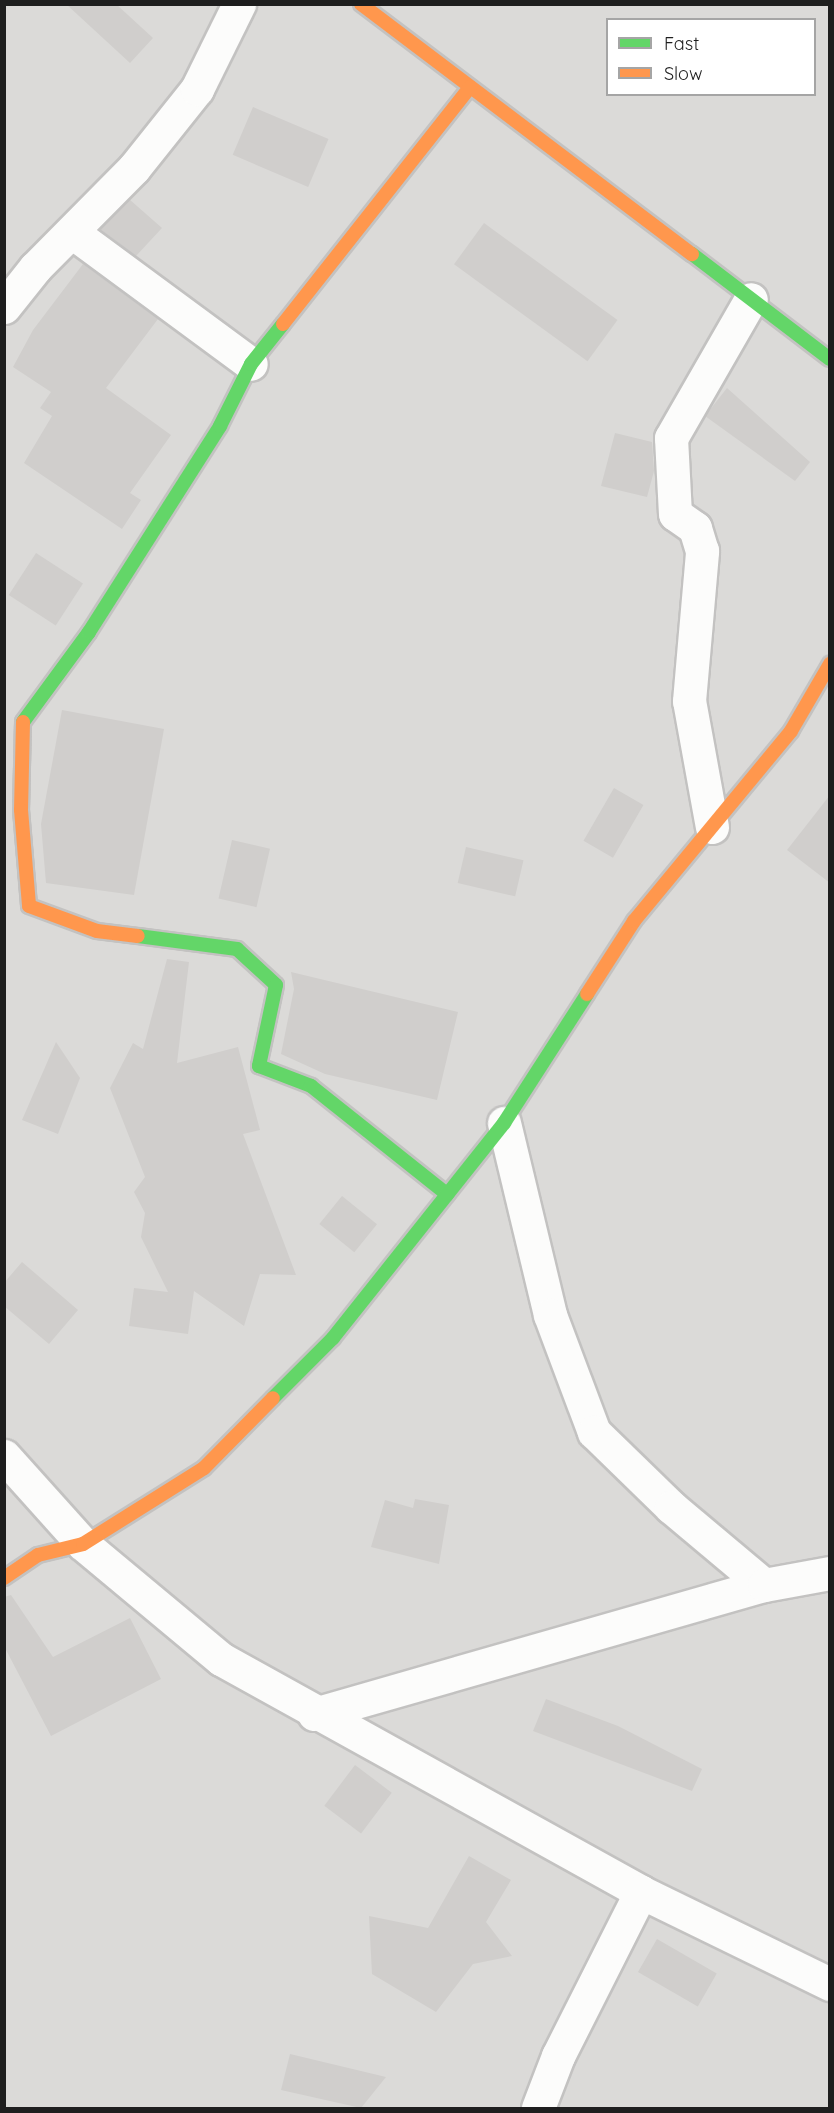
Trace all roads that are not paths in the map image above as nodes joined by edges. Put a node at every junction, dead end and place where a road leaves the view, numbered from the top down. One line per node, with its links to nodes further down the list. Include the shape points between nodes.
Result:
1 (239, 4): 4 (street, via 197,88 134,168)
2 (361, 4): 3 (main road)
3 (470, 87): 5 (main road); 8 (main road)
4 (72, 232): 6 (street); 8 (street)
5 (751, 299): 7 (main road); 11 (street, via 671,438 675,514 695,528 702,551 689,701)
6 (4, 306)
7 (830, 359)
8 (251, 364): 10 (main road, via 220,426 102,612)
9 (830, 664): 11 (main road, via 791,731)
10 (14, 728): 12 (main road, via 21,810)
11 (712, 827): 13 (main road, via 634,921)
12 (16, 874): 14 (main road, via 29,906 97,931 237,949 276,985 259,1066 311,1086)
13 (504, 1123): 14 (main road); 19 (street, via 550,1314 594,1432 671,1508)
14 (447, 1194): 16 (main road, via 333,1338 204,1468)
15 (4, 1456): 16 (street)
16 (83, 1544): 18 (main road, via 38,1555); 20 (street, via 221,1659)
17 (830, 1573): 19 (street)
18 (4, 1578)
19 (764, 1584): 20 (street)
20 (314, 1714): 21 (street)
21 (641, 1892): 22 (street); 23 (street, via 558,2056)
22 (830, 1984)
23 (538, 2109)

